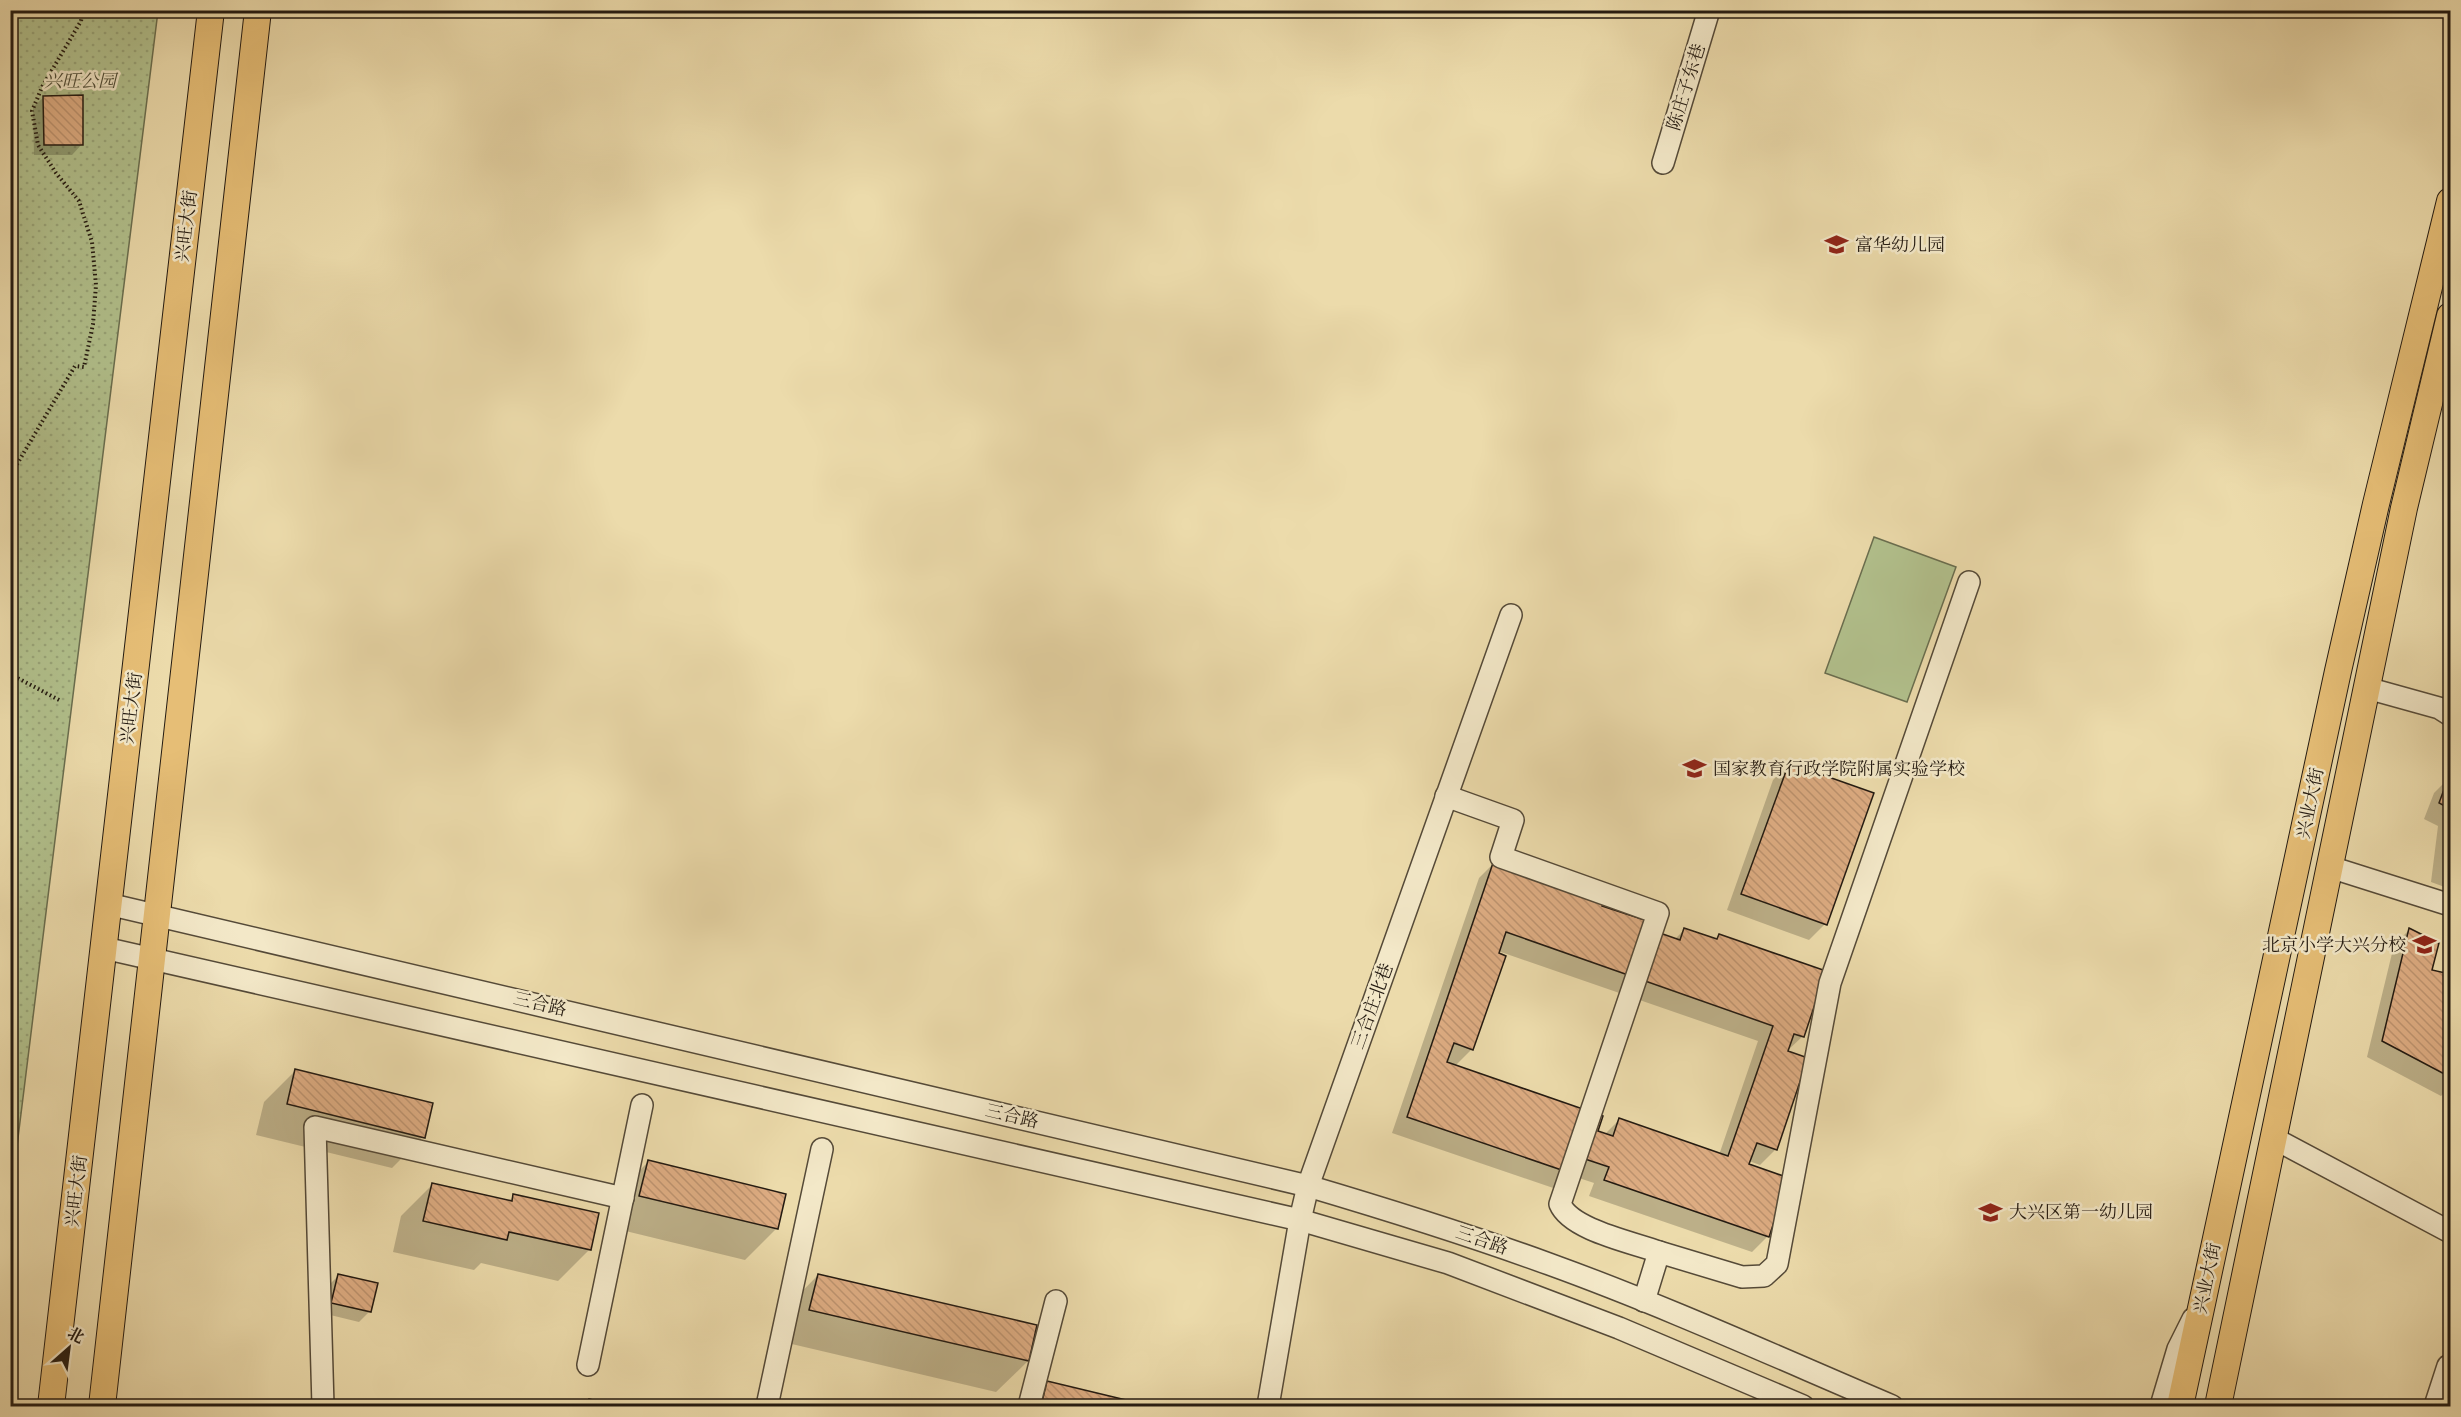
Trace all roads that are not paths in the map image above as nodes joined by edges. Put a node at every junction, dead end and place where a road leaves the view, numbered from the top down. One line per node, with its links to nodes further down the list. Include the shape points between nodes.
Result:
1 (211, 10): 13 (main road, 兴旺大街)
2 (258, 10): 15 (main road)
3 (1709, 10): 4 (street, 陈庄子东巷)
4 (1663, 163)
5 (2451, 201): 28 (main road, 兴业大街, via 2338,671)
6 (2451, 316): 9 (main road, 兴业大街, via 2404,508)
7 (1969, 582): 25 (street, via 1830,983 1777,1264 1764,1276 1742,1277)
8 (1511, 615): 11 (street, 三合庄北巷)
9 (2367, 688): 10 (street); 12 (main road, 兴业大街)
10 (2451, 715)
11 (1446, 796): 21 (street, 三合庄北巷); 25 (street, via 1513,820 1501,857 1658,913 1560,1203 1563,1212 1577,1223)
12 (2330, 867): 14 (street); 19 (main road, 兴业大街)
13 (108, 903): 15 (street, 三合路); 16 (main road, 兴旺大街)
14 (2451, 905)
15 (157, 913): 17 (main road); 21 (street, 三合路)
16 (104, 948): 17 (street, 三合路); 32 (main road, 兴旺大街)
17 (152, 958): 23 (street, 三合路); 33 (main road)
18 (642, 1106): 22 (street)
19 (2273, 1138): 24 (street); 31 (main road, 兴业大街)
20 (822, 1149): 35 (street)
21 (1308, 1186): 23 (street, 三合庄北巷); 26 (street, 三合路, via 1428,1221)
22 (623, 1198): 29 (street); 34 (street, via 315,1127)
23 (1300, 1220): 37 (street, 三合庄北巷); 38 (street, 三合路, via 1448,1263 1619,1328)
24 (2451, 1232)
25 (1659, 1252): 26 (street)
26 (1644, 1300): 39 (street, 三合路)
27 (1056, 1301): 36 (street)
28 (2202, 1303): 40 (street, via 2178,1349); 41 (main road, 兴业大街)
29 (588, 1365)
30 (2451, 1368): 44 (street, via 2448,1366)
31 (2224, 1377): 42 (main road, 兴业大街); 43 (street)
32 (51, 1407)
33 (102, 1407)
34 (323, 1407)
35 (767, 1407)
36 (1029, 1407)
37 (1268, 1407)
38 (1803, 1407)
39 (1892, 1407)
40 (2162, 1407)
41 (2180, 1407)
42 (2218, 1407)
43 (2229, 1407)
44 (2435, 1407)

